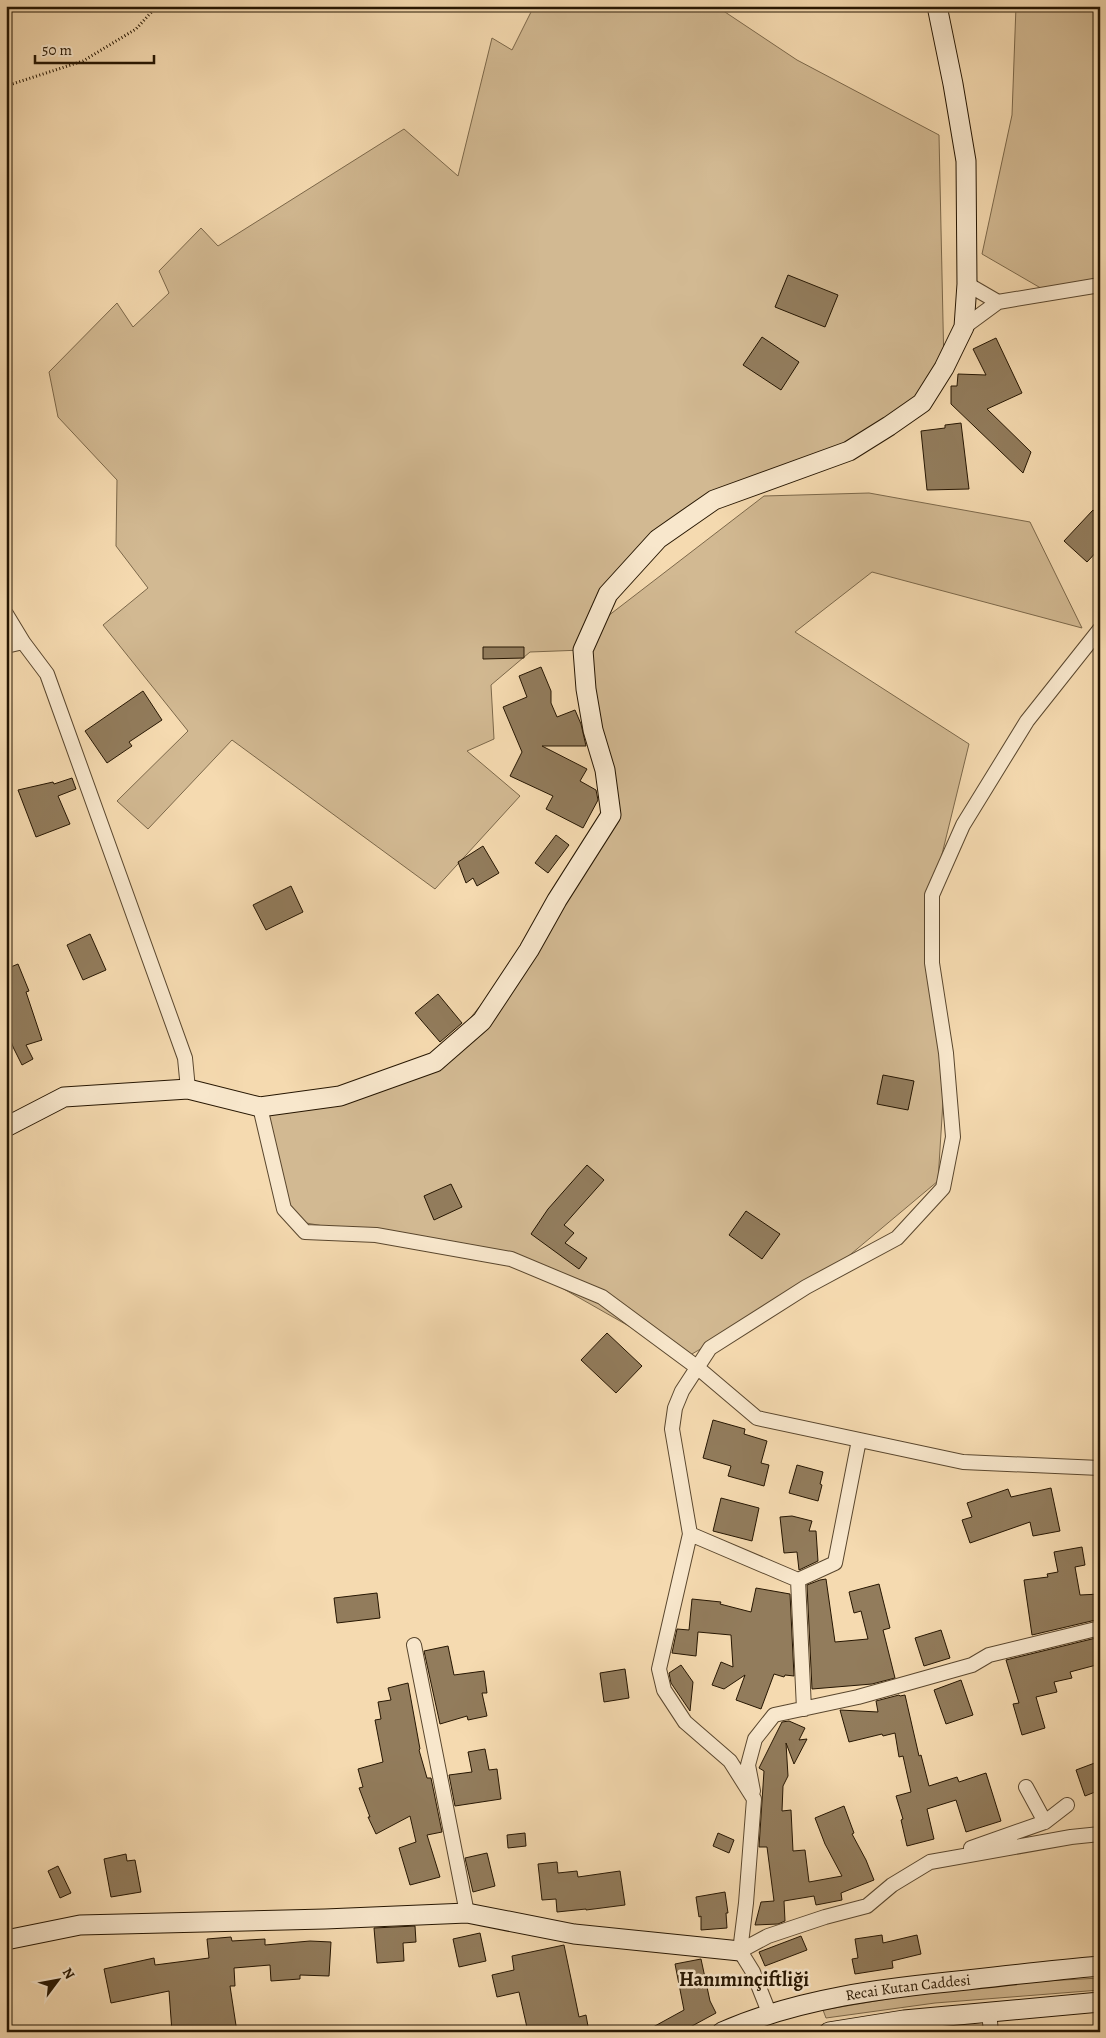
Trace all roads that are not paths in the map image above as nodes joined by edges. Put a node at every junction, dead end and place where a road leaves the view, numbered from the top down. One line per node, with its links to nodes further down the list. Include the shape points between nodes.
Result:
1 (937, 6): 2 (street, via 966,161)
2 (967, 284): 4 (street); 5 (street)
3 (1100, 285): 4 (street)
4 (998, 302): 5 (street)
5 (964, 327): 11 (street, via 944,368 922,402 849,451 714,500 658,539 608,594 583,650 586,689 593,730 605,770 611,815 482,1021 435,1062 340,1096)
6 (6, 614): 8 (street)
7 (1100, 629): 13 (street, via 1022,729 963,824 932,895 932,963 946,1053 953,1137 943,1188 897,1238 806,1287 710,1348)
8 (23, 642): 9 (street); 10 (street, via 47,674 185,1058)
9 (6, 646)
10 (188, 1089): 11 (street); 12 (street, via 64,1097)
11 (260, 1107): 13 (street, via 284,1209 306,1232 376,1235 511,1259 602,1297)
12 (6, 1127)
13 (698, 1368): 14 (street, via 757,1418); 16 (street, via 682,1391 672,1429)
14 (859, 1440): 15 (street, via 963,1462); 17 (street, via 835,1563)
15 (1100, 1468)
16 (690, 1534): 17 (street); 22 (street, via 659,1669 664,1690 685,1722 730,1761)
17 (798, 1580): 20 (street)
18 (1100, 1628): 20 (street, via 988,1655 972,1665)
19 (414, 1645): 27 (street)
20 (804, 1709): 22 (street, via 774,1715 756,1739 748,1766)
21 (1026, 1787): 24 (street)
22 (754, 1799): 29 (street)
23 (1067, 1805): 24 (street)
24 (1045, 1822): 26 (street)
25 (1100, 1834): 26 (street)
26 (930, 1862): 29 (street, via 892,1885 867,1906 776,1933)
27 (467, 1913): 28 (street, via 80,1926); 29 (street, via 574,1934)
28 (6, 1940)
29 (740, 1951): 33 (street, via 753,1972)
30 (1100, 1966): 33 (street, Recai Kutan Caddesi, via 888,1989 817,2002)
31 (1100, 2002): 32 (street, Recai Kutan Caddesi)
32 (989, 2012): 35 (street, Recai Kutan Caddesi, via 904,2020); 36 (street)
33 (770, 2015): 34 (street, Recai Kutan Caddesi)
34 (722, 2032)
35 (829, 2032)
36 (991, 2032)

